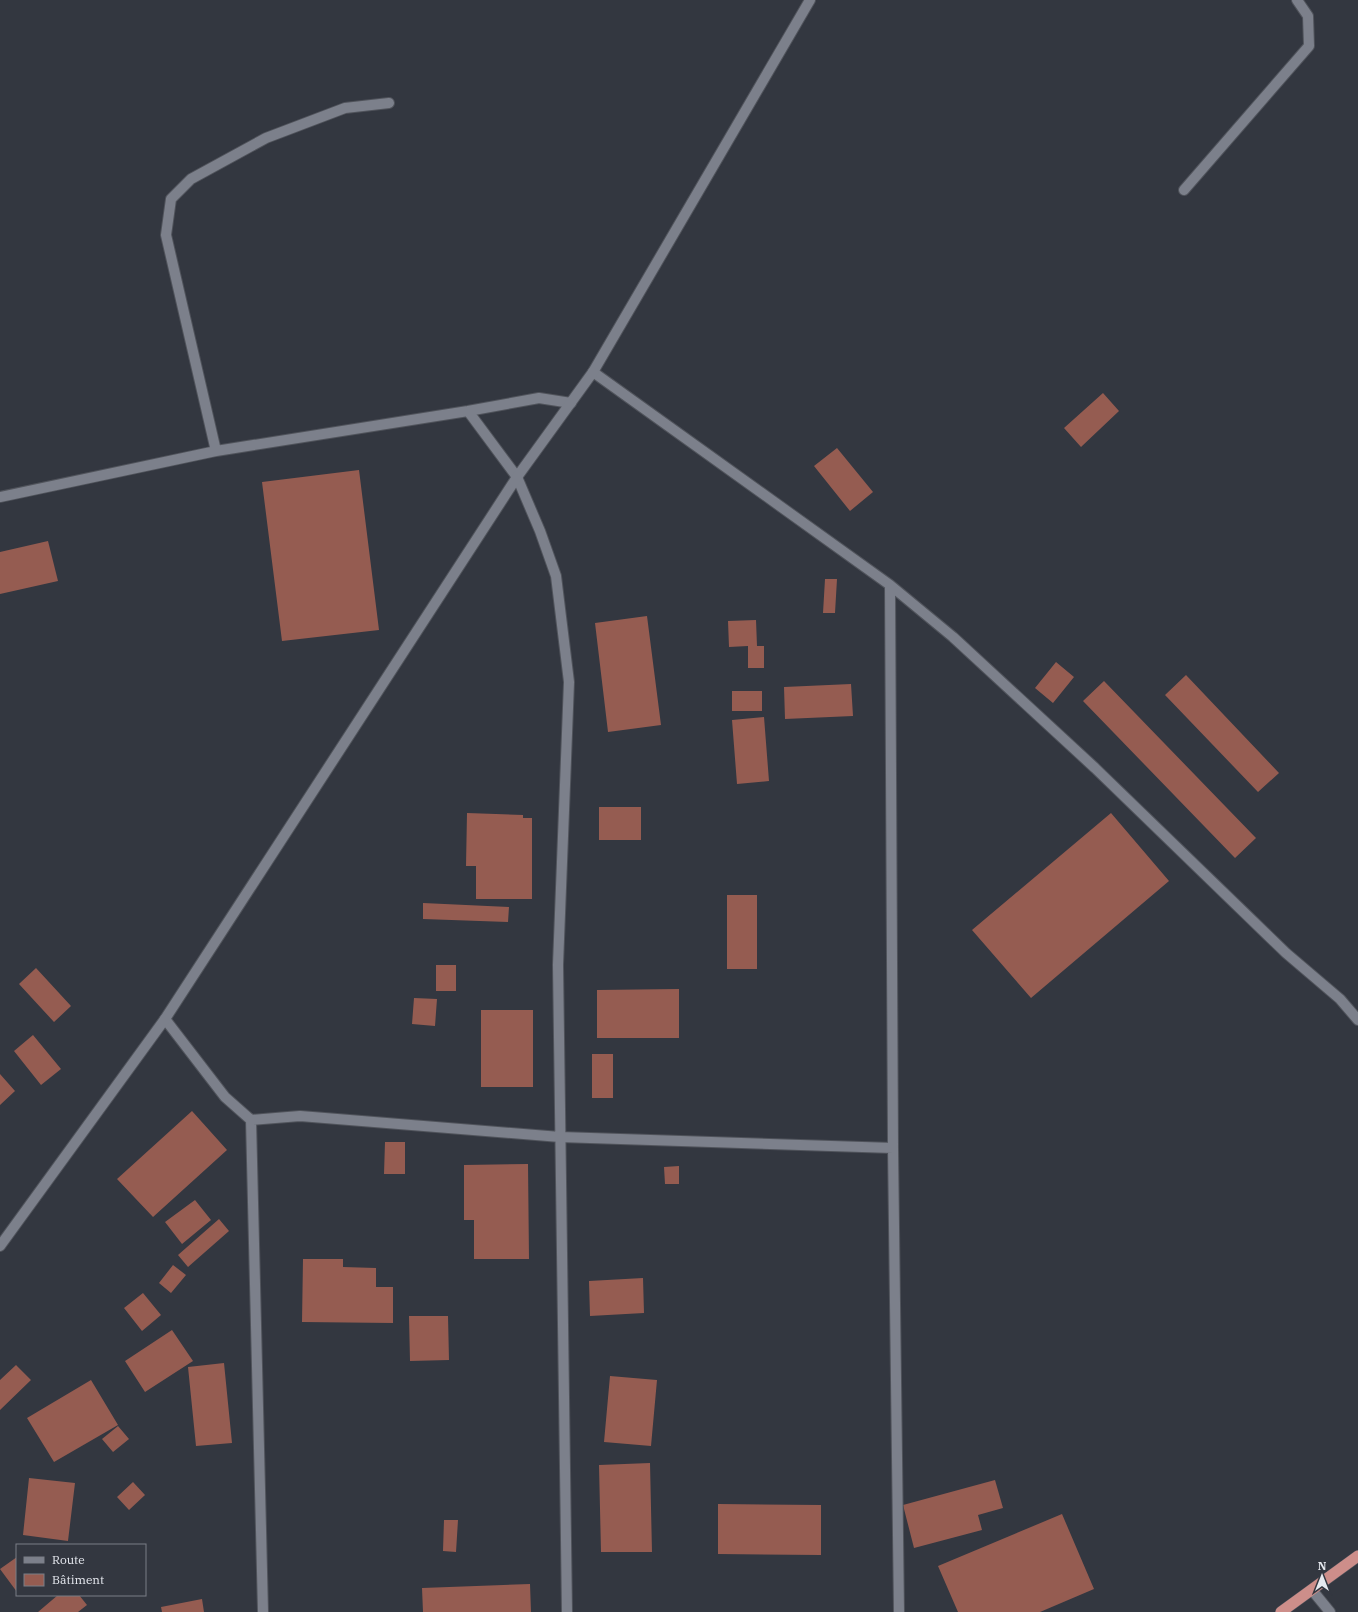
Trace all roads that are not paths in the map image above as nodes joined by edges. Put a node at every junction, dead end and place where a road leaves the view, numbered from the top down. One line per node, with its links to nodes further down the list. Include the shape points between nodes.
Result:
1 (810, 0): 5 (street)
2 (1297, 0): 4 (street, via 1308,16 1309,46)
3 (390, 103): 8 (street, via 345,108 266,138 191,179 172,199 166,235)
4 (1184, 190)
5 (593, 372): 6 (street); 11 (street)
6 (571, 403): 7 (street, via 539,398); 9 (street)
7 (468, 411): 8 (street); 9 (street)
8 (216, 451): 10 (street)
9 (517, 478): 12 (street); 15 (street, via 556,576 569,682 558,965)
10 (0, 497)
11 (890, 585): 13 (street, via 953,637 1090,762 1286,953 1340,998); 16 (street)
12 (165, 1019): 14 (street, via 225,1097); 17 (street)
13 (1358, 1020)
14 (251, 1120): 15 (street, via 300,1116); 20 (street)
15 (560, 1137): 16 (street); 21 (street)
16 (894, 1148): 22 (street)
17 (0, 1246)
18 (1358, 1556): 19 (highway)
19 (1312, 1590): 23 (highway); 24 (street)
20 (264, 1612)
21 (567, 1612)
22 (899, 1612)
23 (1281, 1612)
24 (1330, 1612)

